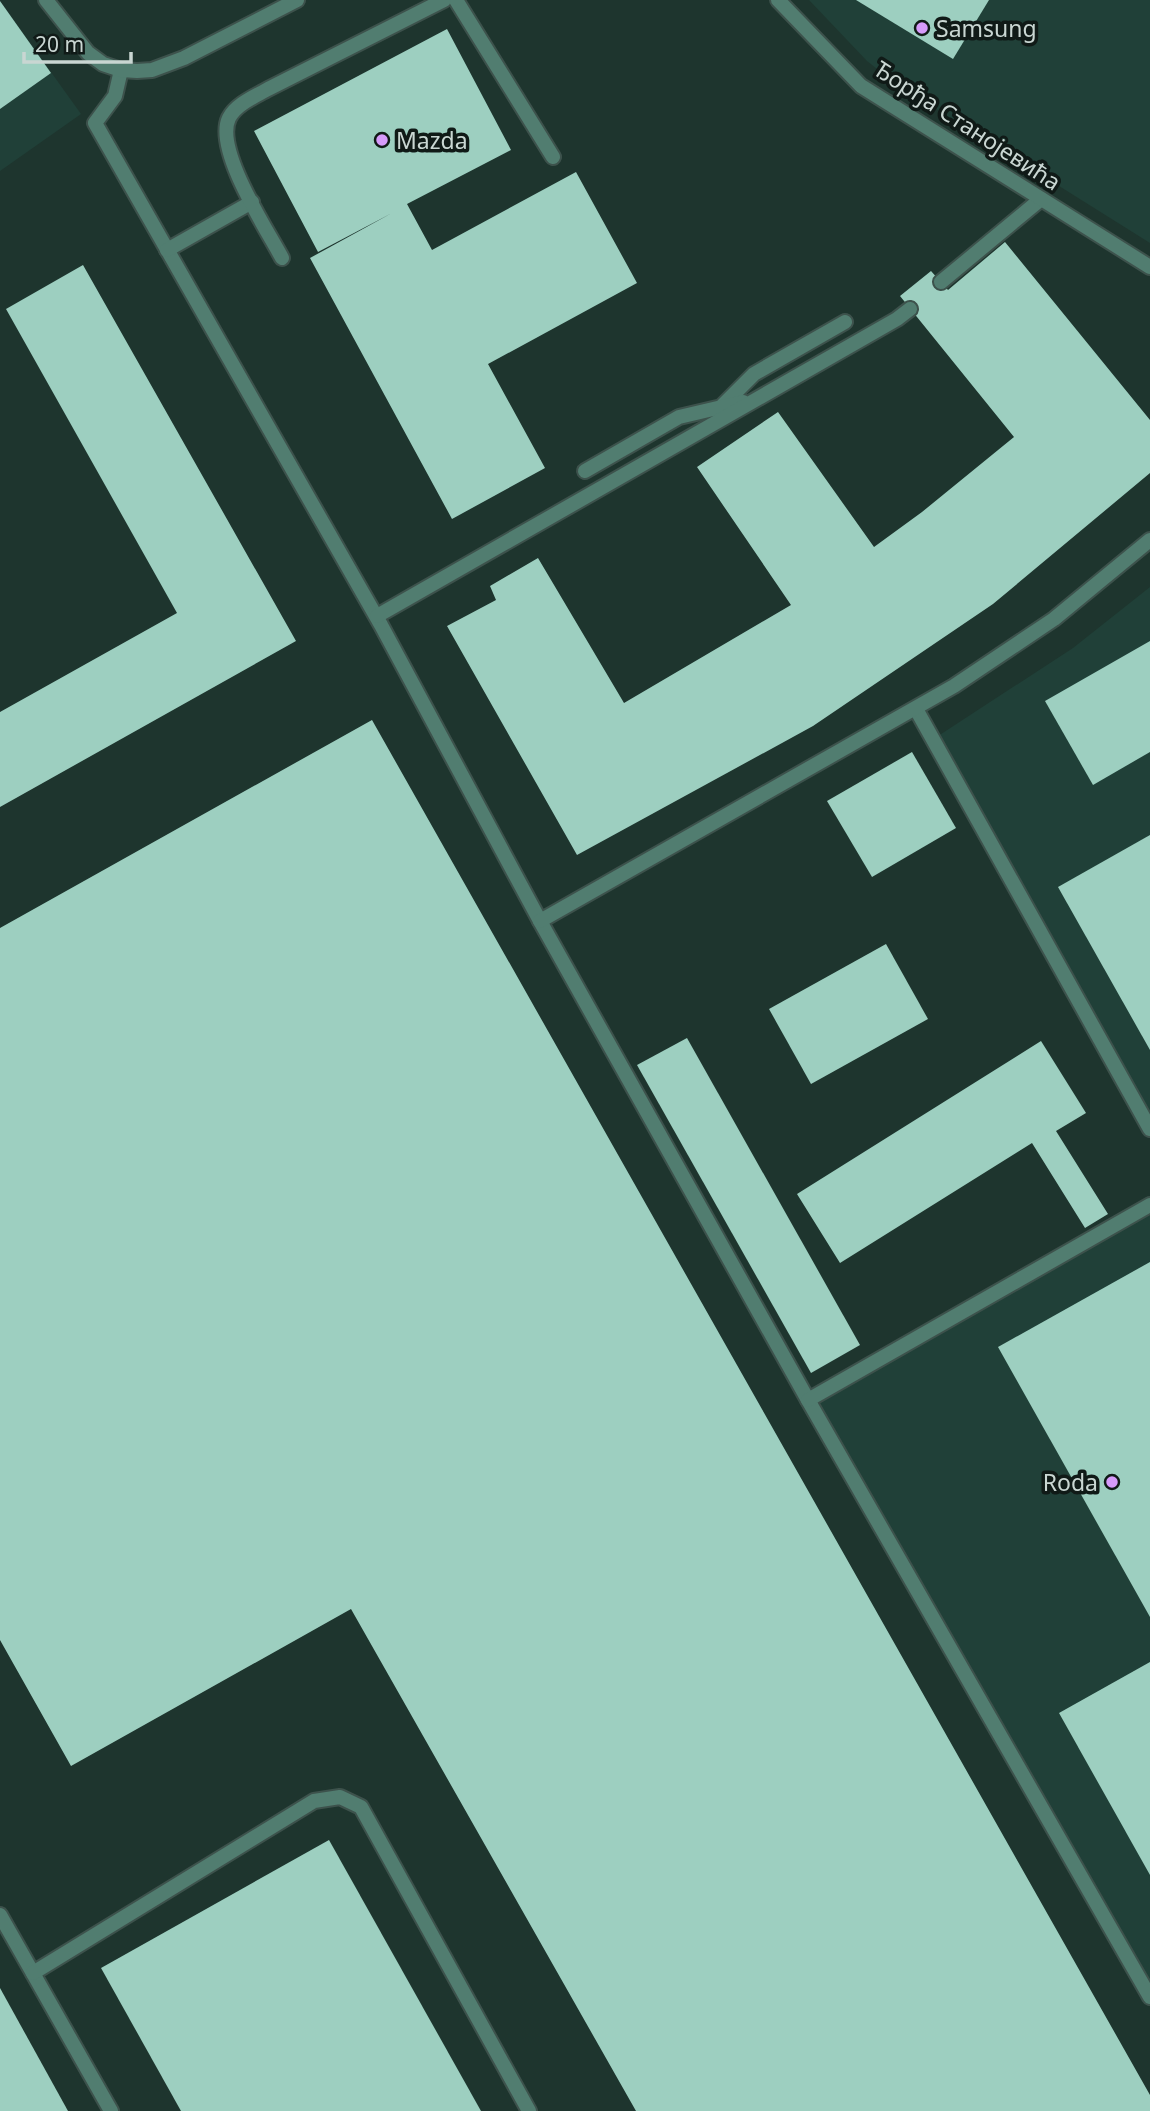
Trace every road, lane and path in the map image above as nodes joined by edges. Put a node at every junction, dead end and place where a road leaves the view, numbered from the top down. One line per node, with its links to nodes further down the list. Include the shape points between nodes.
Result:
1 (47, 0): 6 (street, via 88,52)
2 (297, 0): 6 (street, via 184,58 152,70)
3 (444, 0): 9 (street, via 268,89 229,117 230,160)
4 (456, 0): 7 (street)
5 (778, 0): 8 (street, Ђорђа Станојевића, via 861,86)
6 (121, 70): 10 (street, via 115,96 95,123)
7 (553, 157)
8 (1041, 199): 12 (street, Ђорђа Станојевића); 13 (street)
9 (252, 202): 10 (street); 11 (street)
10 (167, 250): 21 (street)
11 (282, 258)
12 (1150, 267)
13 (941, 282)
14 (910, 309): 16 (street)
15 (845, 322): 17 (street, via 754,374)
16 (758, 398): 17 (street); 18 (street)
17 (722, 407): 18 (street); 19 (street, via 679,417)
18 (696, 434): 21 (street)
19 (585, 471)
20 (1150, 540): 22 (street, via 1054,619)
21 (377, 616): 23 (street)
22 (916, 709): 23 (street); 24 (street)
23 (540, 922): 26 (street)
24 (1150, 1129)
25 (1150, 1205): 26 (street)
26 (808, 1400): 29 (street)
27 (0, 1915): 28 (street)
28 (33, 1973): 30 (street); 31 (street, via 314,1801 340,1797 360,1807)
29 (1150, 1997)
30 (111, 2111)
31 (529, 2111)

